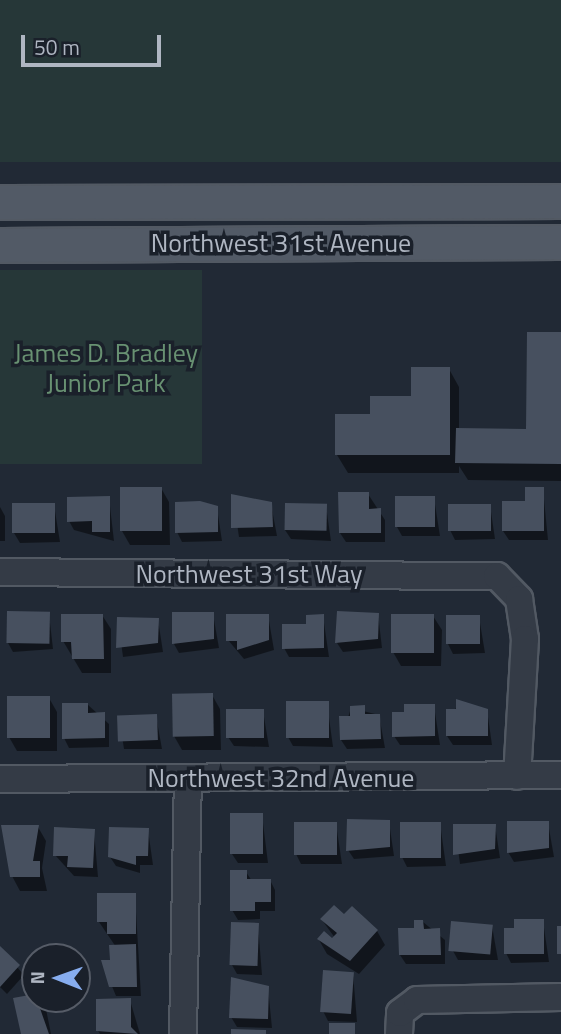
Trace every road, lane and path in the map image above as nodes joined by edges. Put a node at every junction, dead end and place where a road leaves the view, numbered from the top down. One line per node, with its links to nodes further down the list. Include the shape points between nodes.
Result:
1 (561, 201): 2 (main road, Northwest 31st Avenue)
2 (0, 202)
3 (561, 242): 4 (main road, Northwest 31st Avenue)
4 (0, 245)
5 (0, 572): 7 (street, Northwest 31st Way, via 498,576 519,599 525,639)
6 (561, 775): 7 (street, Northwest 32nd Avenue)
7 (517, 776): 9 (street, Northwest 32nd Avenue)
8 (0, 779): 9 (street, Northwest 32nd Avenue)
9 (188, 779): 11 (street)
10 (561, 997): 12 (street, via 417,1000 400,1013)
11 (183, 1034)
12 (399, 1034)

